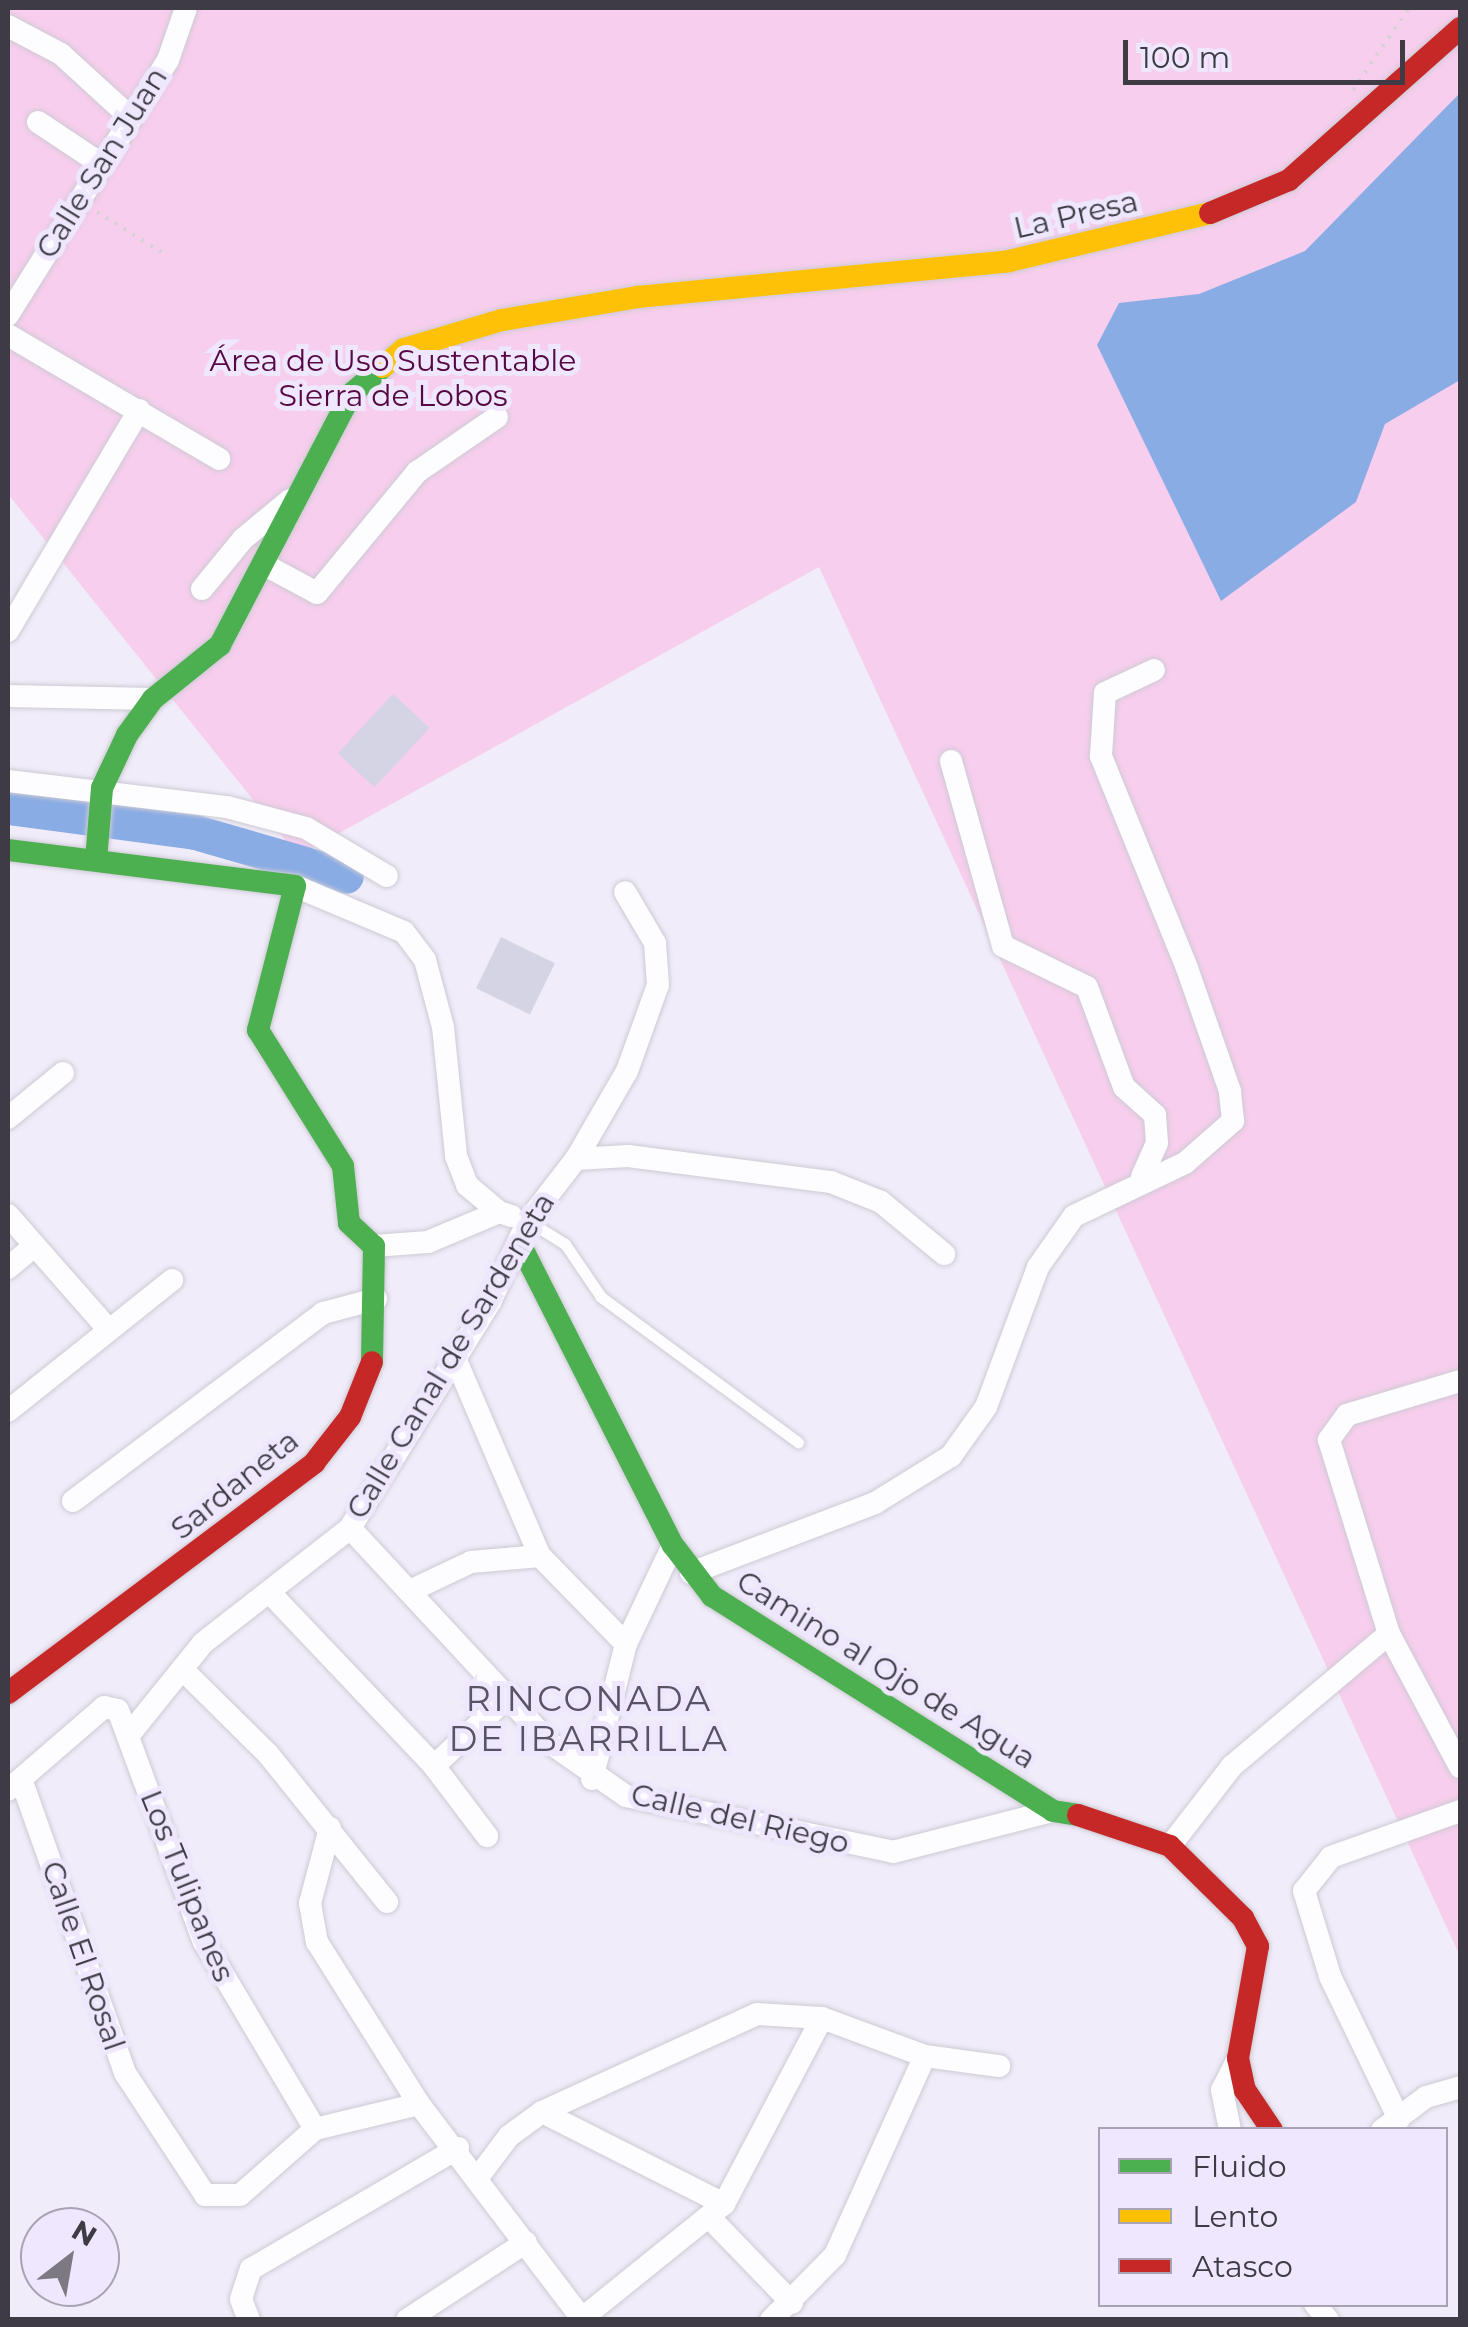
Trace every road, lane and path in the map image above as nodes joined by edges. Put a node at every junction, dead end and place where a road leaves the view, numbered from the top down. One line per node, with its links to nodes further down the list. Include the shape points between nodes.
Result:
1 (186, 8): 6 (street, Calle San Juan, via 168,60)
2 (1409, 8): 5 (path)
3 (8, 26): 6 (street, via 60,54)
4 (1460, 28): 16 (street, La Presa, via 1318,158 1227,209 1010,261 638,296 502,320 404,349 351,394)
5 (1342, 105)
6 (129, 116): 8 (street, Calle San Juan)
7 (38, 122): 8 (street)
8 (98, 162): 9 (street, Calle San Juan)
9 (76, 199): 10 (path); 11 (street, Calle San Juan)
10 (166, 255)
11 (8, 315)
12 (8, 334): 13 (street)
13 (139, 410): 15 (street); 19 (street)
14 (497, 417): 17 (street, via 417,472 317,592)
15 (219, 459)
16 (293, 498): 17 (street, La Presa); 18 (street, via 243,539)
17 (263, 564): 22 (street, La Presa, via 220,646)
18 (202, 590)
19 (8, 631)
20 (1154, 670): 34 (street, via 1105,693 1102,756 1235,1108 1207,1148)
21 (8, 696): 22 (street)
22 (153, 698): 25 (street)
23 (950, 761): 34 (street, via 1002,946 1087,987 1124,1086 1155,1115 1157,1143)
24 (8, 781): 25 (street)
25 (101, 796): 26 (street); 28 (street, via 306,828)
26 (96, 849): 27 (street); 29 (street)
27 (8, 850)
28 (387, 876)
29 (295, 886): 35 (street, via 404,932 425,960 443,1027 456,1156 466,1185); 38 (street, via 258,1030 329,1136 343,1166 349,1223)
30 (624, 892): 33 (street, Calle Canal de Sardeneta, via 655,943 658,984 627,1071)
31 (64, 1073): 32 (street)
32 (8, 1118)
33 (576, 1159): 37 (street, Calle Canal de Sardeneta); 41 (street, via 628,1156 831,1182 881,1202)
34 (1142, 1177): 54 (street, via 1094,1199 1058,1235 1024,1299 986,1408 951,1456 875,1502)
35 (499, 1212): 37 (street); 38 (street, via 428,1242)
36 (8, 1215): 40 (street)
37 (528, 1221): 39 (street, Calle Canal de Sardeneta); 49 (lane, via 565,1244 601,1297)
38 (374, 1246): 44 (street, Sardaneta)
39 (521, 1246): 46 (street, Calle Canal de Sardeneta); 52 (street, Camino al Ojo de Agua)
40 (32, 1247): 42 (street); 45 (street)
41 (944, 1254)
42 (8, 1268)
43 (172, 1280): 45 (street)
44 (376, 1299): 50 (street, via 324,1313); 60 (street, Sardaneta, via 372,1363 350,1417 314,1463)
45 (109, 1330): 48 (street)
46 (455, 1358): 51 (street, Calle Canal de Sardeneta); 53 (street)
47 (1460, 1381): 57 (street, via 1364,1409 1331,1430)
48 (8, 1411)
49 (798, 1442)
50 (73, 1501)
51 (350, 1528): 55 (street, Calle del Riego); 56 (street, Calle Canal de Sardeneta)
52 (673, 1545): 54 (street, Camino al Ojo de Agua); 58 (street)
53 (540, 1556): 55 (street, via 471,1562); 58 (street)
54 (692, 1573): 67 (street, Camino al Ojo de Agua, via 748,1620)
55 (412, 1590): 61 (street, Calle del Riego)
56 (272, 1596): 59 (street, Calle Canal de Sardeneta, via 216,1632); 63 (street)
57 (1389, 1634): 64 (street); 71 (street, via 1259,1740)
58 (626, 1644): 65 (street)
59 (183, 1670): 62 (street, Calle Canal de Sardeneta); 69 (street)
60 (8, 1693)
61 (510, 1695): 63 (street); 65 (street, Calle del Riego)
62 (128, 1736): 66 (street, via 114,1706 95,1714); 83 (street, Los Tulipanes, via 204,1942)
63 (434, 1766): 70 (street)
64 (1460, 1767)
65 (592, 1780): 67 (street, Calle del Riego, via 655,1804 893,1852)
66 (14, 1785): 83 (street, Calle El Rosal, via 125,2074 192,2184 218,2199 240,2195)
67 (1054, 1811): 71 (street, via 1116,1822)
68 (1460, 1811): 80 (street, via 1331,1857 1304,1891 1330,1976)
69 (330, 1828): 72 (street); 78 (street, via 311,1926)
70 (488, 1836)
71 (1170, 1846): 75 (street, via 1242,1918 1258,1946)
72 (387, 1902)
73 (822, 2018): 74 (street); 79 (street, via 779,2012 730,2022); 86 (street)
74 (925, 2056): 76 (street); 88 (street, via 854,2221)
75 (1238, 2058): 81 (street, via 1222,2090); 82 (street, via 1245,2090)
76 (998, 2066)
77 (1460, 2087): 80 (street, via 1426,2097)
78 (419, 2104): 83 (street); 84 (street)
79 (542, 2112): 85 (street, via 509,2136); 86 (street)
80 (1391, 2124)
81 (1229, 2127)
82 (1270, 2127)
83 (315, 2129)
84 (458, 2148): 85 (street); 90 (street, via 251,2269 240,2299)
85 (479, 2176): 87 (street)
86 (717, 2211): 88 (street); 89 (street)
87 (526, 2242): 89 (street); 91 (street)
88 (792, 2303): 92 (street)
89 (582, 2319)
90 (250, 2320)
91 (406, 2320)
92 (771, 2320)

